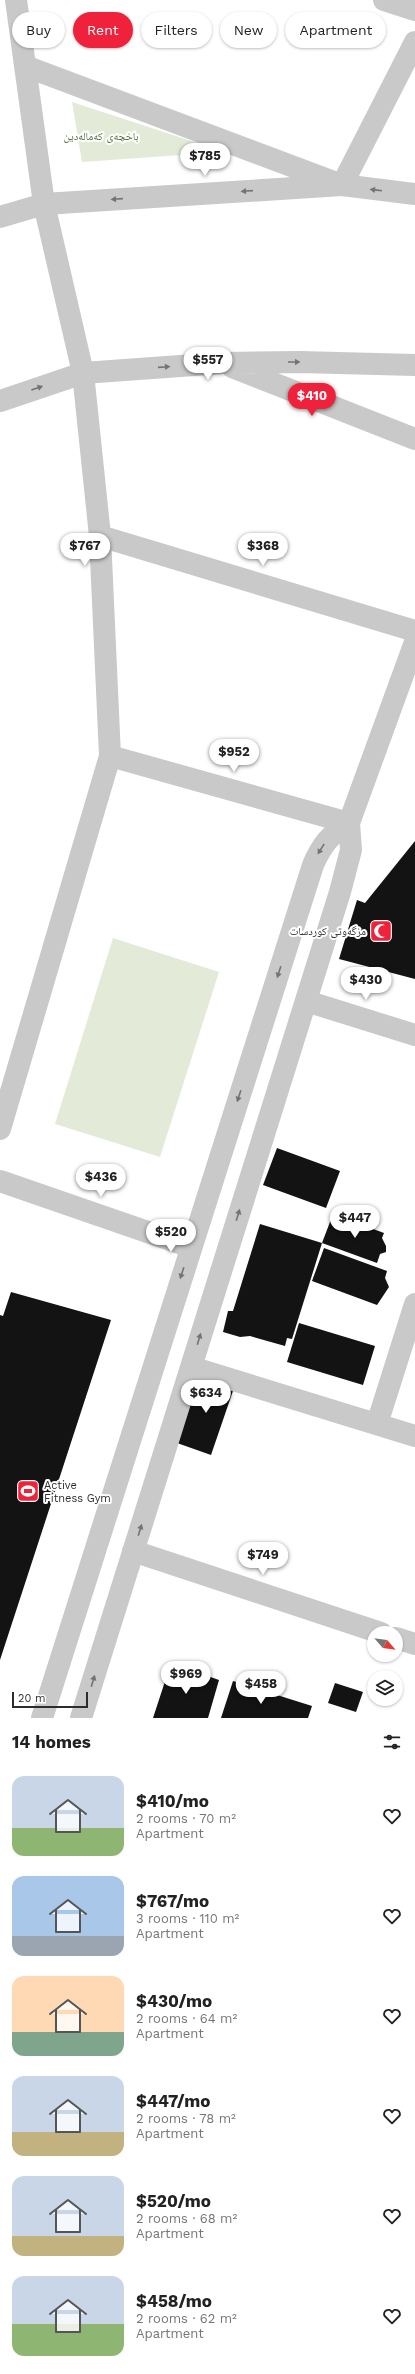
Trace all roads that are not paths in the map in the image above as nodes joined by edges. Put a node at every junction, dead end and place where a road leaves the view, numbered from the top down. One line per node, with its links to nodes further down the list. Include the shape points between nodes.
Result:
1 (16, 0): 5 (street)
2 (384, 0): 3 (street)
3 (415, 10)
4 (415, 42): 6 (street)
5 (25, 66): 6 (street); 8 (street)
6 (342, 185): 7 (street, one-way to 6); 8 (street, one-way to 8)
7 (415, 194)
8 (44, 204): 9 (street); 12 (street)
9 (0, 217)
10 (222, 363): 11 (street, one-way to 11); 12 (street, one-way to 10); 14 (street)
11 (415, 365)
12 (83, 373): 13 (street, one-way to 12); 15 (street)
13 (0, 401)
14 (415, 439)
15 (100, 536): 16 (street); 18 (street)
16 (415, 631)
17 (415, 642): 19 (street)
18 (110, 756): 19 (street); 22 (street)
19 (349, 823): 20 (street, via 351,850 348,866); 24 (street, one-way to 24, via 328,839 313,865)
20 (306, 1000): 21 (street); 26 (street, one-way to 20)
21 (415, 1034)
22 (0, 1129)
23 (0, 1181): 24 (street)
24 (190, 1247): 33 (street, one-way to 33)
25 (415, 1304): 27 (street)
26 (191, 1367): 27 (street); 29 (street, one-way to 26)
27 (377, 1424): 28 (street)
28 (415, 1436)
29 (133, 1551): 30 (street); 34 (street, one-way to 29)
30 (367, 1628)
31 (403, 1640): 32 (street)
32 (415, 1644)
33 (42, 1718)
34 (81, 1718)

